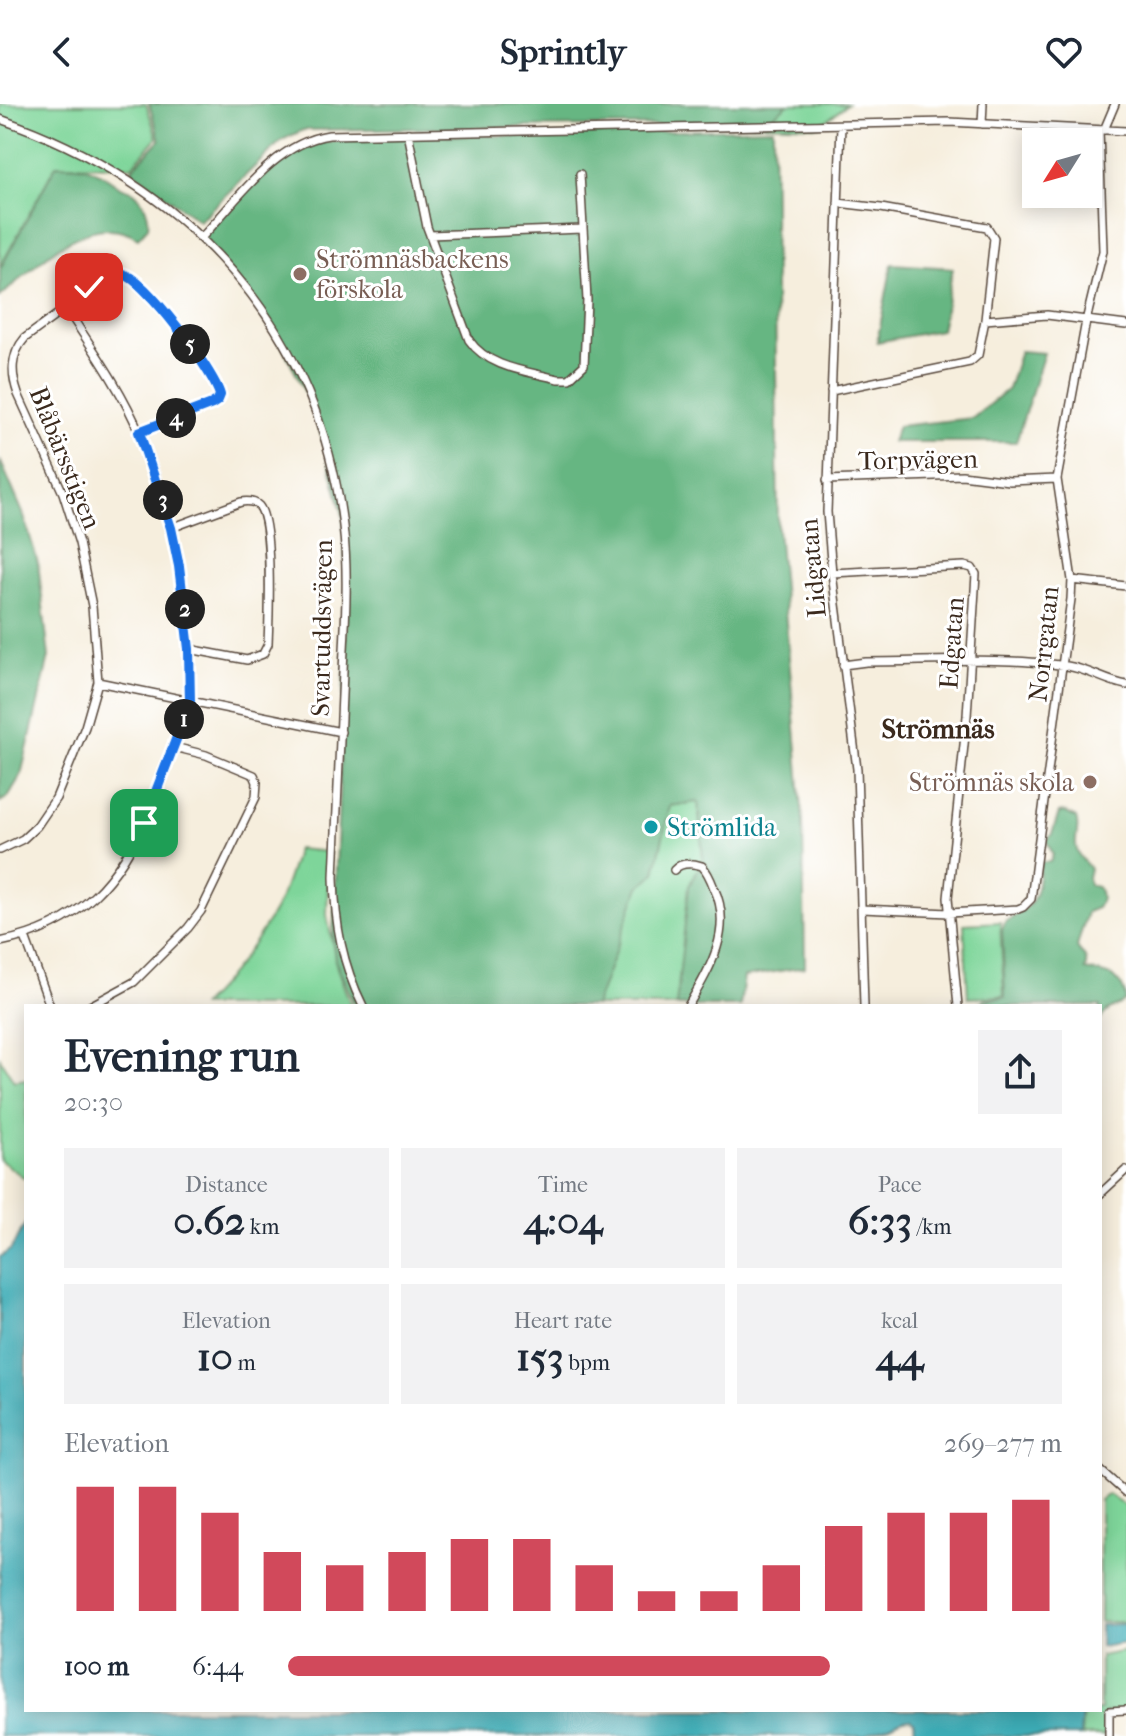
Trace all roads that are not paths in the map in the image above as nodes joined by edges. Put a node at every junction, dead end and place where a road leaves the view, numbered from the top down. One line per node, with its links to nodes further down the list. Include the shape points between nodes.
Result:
1 (983, 104): 4 (street)
2 (1115, 104): 7 (street, Norrgatan)
3 (0, 119): 14 (street, Svartuddsvägen, via 58,140 112,169)
4 (982, 124): 5 (street); 6 (street)
5 (841, 125): 9 (street); 11 (street, Lidgatan)
6 (1062, 128)
7 (1102, 130): 8 (street); 17 (street, Norrgatan, via 1103,251)
8 (1126, 131)
9 (408, 133): 13 (street); 14 (street, via 329,135 294,145)
10 (580, 174): 12 (street)
11 (838, 203): 16 (street, via 991,230); 19 (street, Lidgatan)
12 (582, 229): 13 (street); 13 (street, via 584,365 564,379 491,360 477,351 465,334)
13 (430, 235)
14 (202, 237): 34 (street, Svartuddsvägen, via 250,292 290,356 329,458 346,556)
15 (66, 308): 20 (street); 20 (street, Blåbärsstigen, via 104,277 124,274 205,363 218,386 218,400); 31 (street, Blåbärsstigen, via 20,344 12,377 79,543 92,606)
16 (985, 320): 17 (street, via 1047,315); 19 (street, via 978,355 970,362)
17 (1086, 321): 18 (street); 21 (street, Norrgatan)
18 (1126, 325)
19 (831, 391): 22 (street, Lidgatan)
20 (139, 432): 23 (street)
21 (1057, 479): 22 (street, Torpvägen, via 1009,481 962,475); 25 (street, Norrgatan)
22 (827, 480): 24 (street, Lidgatan)
23 (171, 528): 27 (street); 27 (street, via 252,501 264,520 270,580 268,644 263,654 247,660)
24 (832, 573): 28 (street, Edgatan, via 972,568 977,582); 29 (street, Lidgatan)
25 (1072, 580): 26 (street); 30 (street, Norrgatan)
26 (1126, 586)
27 (189, 649): 33 (street)
28 (971, 662): 29 (street); 30 (street); 39 (street, Edgatan)
29 (843, 665): 38 (street, Lidgatan, via 857,769)
30 (1062, 665): 32 (street); 39 (street, Norrgatan, via 1031,899 1018,909)
31 (98, 682): 33 (street); 36 (street, Blåbärsstigen, via 56,798 23,839)
32 (1126, 685)
33 (190, 703): 34 (street); 35 (street)
34 (341, 732): 44 (street, Svartuddsvägen, via 335,918)
35 (174, 747): 40 (street, via 139,834 115,876 66,918); 43 (street, via 254,775 256,797 188,928 134,982)
36 (0, 850)
37 (674, 870): 45 (street, via 687,864 702,866 721,910 719,945)
38 (862, 909): 39 (street, Norrgatan); 46 (street, Lidgatan)
39 (949, 913): 47 (street, Edgatan)
40 (25, 937): 41 (street); 42 (street)
41 (0, 942)
42 (49, 1004)
43 (94, 1004)
44 (362, 1004)
45 (689, 1004)
46 (864, 1004)
47 (958, 1004)
48 (1126, 1170): 49 (street)
49 (1102, 1192)
50 (1102, 1472): 51 (street)
51 (1126, 1493)
52 (1126, 1710): 53 (street, via 1109,1711)
53 (1109, 1736)

